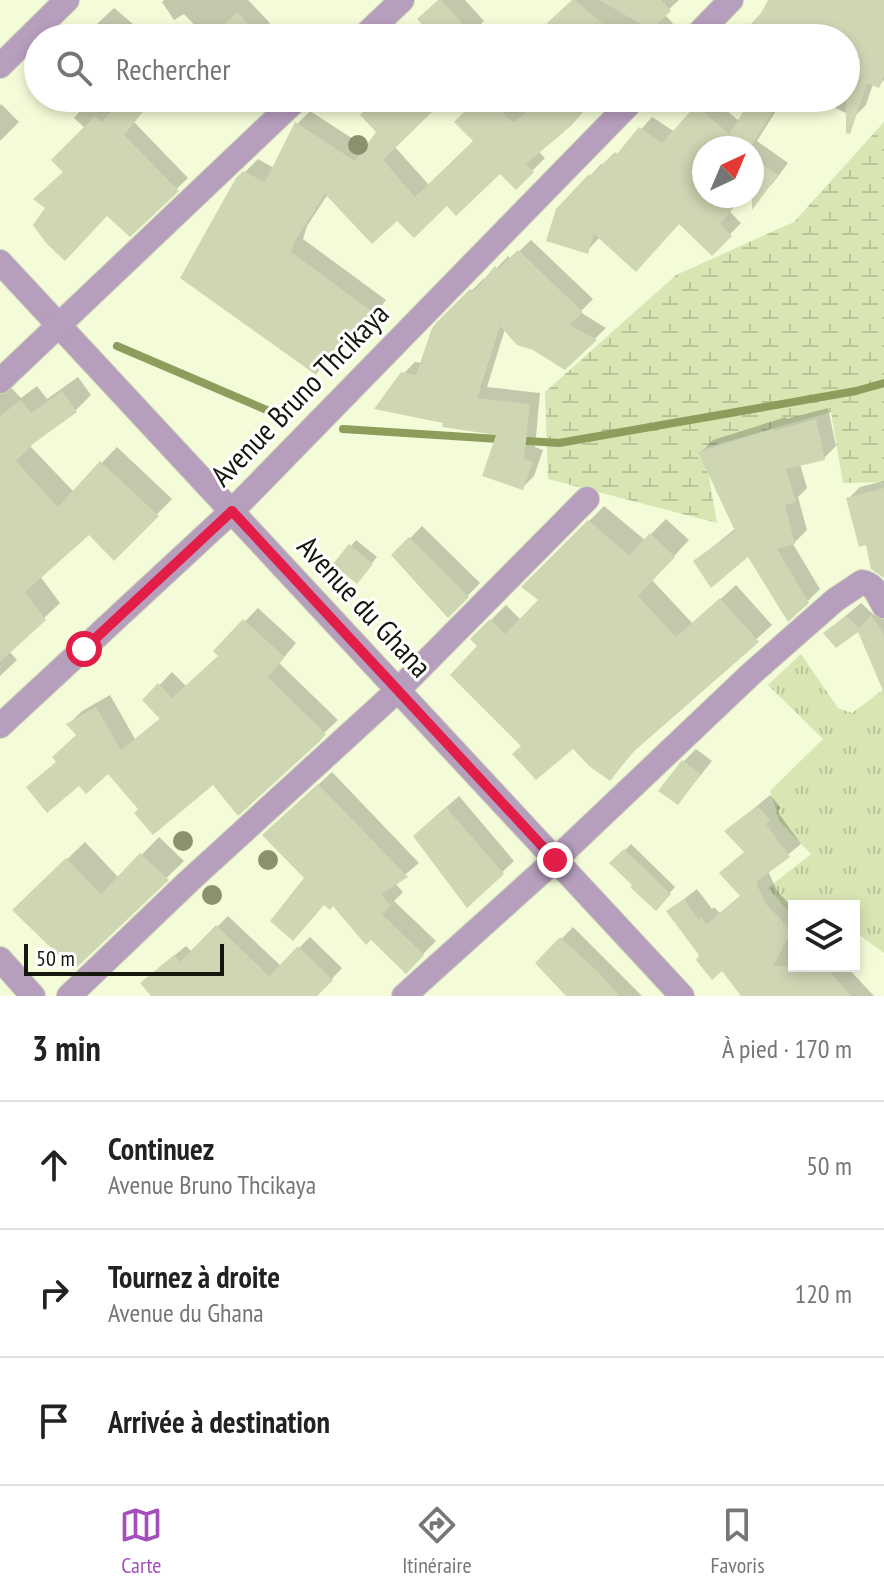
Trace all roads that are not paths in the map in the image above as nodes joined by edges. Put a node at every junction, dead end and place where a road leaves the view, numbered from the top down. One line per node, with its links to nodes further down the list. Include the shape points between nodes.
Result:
1 (67, 0): 4 (street)
2 (402, 0): 5 (street)
3 (731, 0): 6 (street)
4 (43, 24)
5 (377, 24)
6 (708, 24)
7 (24, 42): 8 (street)
8 (0, 66)
9 (283, 112): 12 (street)
10 (621, 112): 15 (street, Avenue Bruno Thcikaya)
11 (0, 262): 12 (street, Avenue du Ghana)
12 (60, 326): 13 (street); 15 (street, Avenue du Ghana)
13 (0, 381)
14 (587, 499): 17 (street)
15 (232, 511): 17 (street, Avenue du Ghana); 18 (street, Avenue Bruno Thcikaya)
16 (884, 606): 19 (street, via 869,583 862,582 835,600)
17 (398, 690): 19 (street, Avenue du Ghana); 22 (street)
18 (0, 726)
19 (555, 860): 23 (street); 24 (street, Avenue du Ghana)
20 (0, 959): 21 (street)
21 (33, 996)
22 (69, 996)
23 (404, 996)
24 (682, 996)

